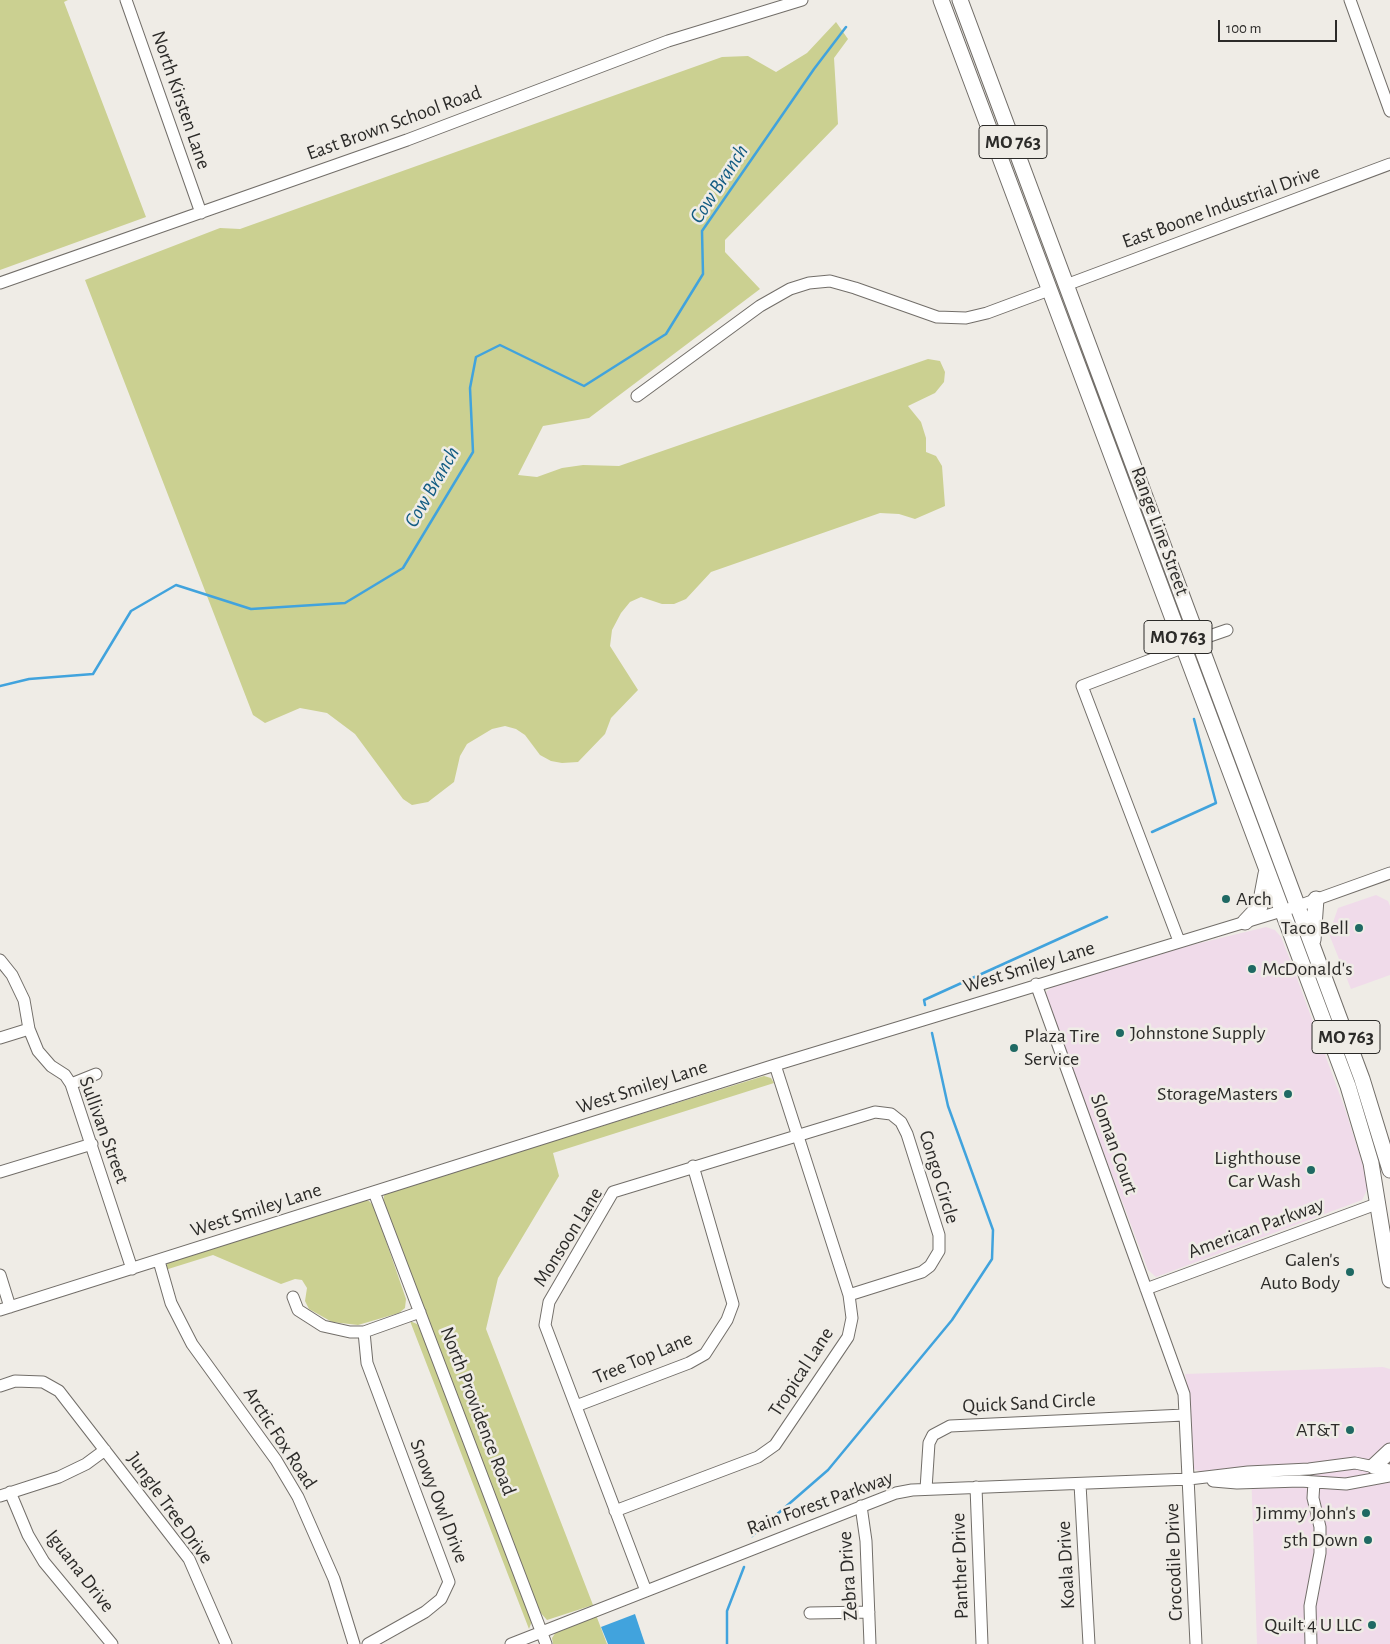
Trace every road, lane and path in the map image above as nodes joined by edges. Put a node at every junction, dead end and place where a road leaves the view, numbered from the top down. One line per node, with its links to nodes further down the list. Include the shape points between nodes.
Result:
1 (126, 0): 8 (street, North Kirsten Lane)
2 (802, 0): 8 (street, East Brown School Road, via 668,41 407,140)
3 (941, 0): 9 (main road, Range Line Street / MO 763)
4 (960, 0): 11 (main road, Range Line Street / MO 763)
5 (1350, 0): 6 (street)
6 (1390, 112)
7 (1390, 164): 11 (street, East Boone Industrial Drive)
8 (201, 213): 10 (street, East Brown School Road)
9 (1022, 219): 11 (main road, via 1056,280); 12 (main road, Range Line Street / MO 763)
10 (0, 283)
11 (1066, 285): 13 (main road, Range Line Street / MO 763)
12 (1049, 290): 13 (main road, via 1061,300); 14 (street, via 966,318 937,317 830,281 810,283 790,289 760,306); 15 (main road, Range Line Street / MO 763)
13 (1084, 335): 17 (main road, Range Line Street / MO 763)
14 (637, 396)
15 (1158, 581): 17 (main road, via 1176,608 1186,631); 18 (main road, Range Line Street / MO 763)
16 (1227, 630): 17 (street)
17 (1198, 640): 19 (main road, Range Line Street / MO 763)
18 (1182, 648): 19 (main road, via 1191,654 1203,678); 20 (main road, Range Line Street / MO 763); 26 (street, via 1082,686)
19 (1220, 699): 23 (main road, Range Line Street / MO 763)
20 (1266, 870): 24 (main road, Range Line Street / MO 763); 25 (main road, via 1260,906)
21 (1390, 873): 22 (street, West Smiley Lane)
22 (1316, 899): 23 (street, West Smiley Lane); 27 (main road)
23 (1298, 906): 24 (street, West Smiley Lane); 27 (main road, Range Line Street / MO 763)
24 (1282, 911): 25 (street, West Smiley Lane); 35 (main road, Range Line Street / MO 763)
25 (1246, 922): 26 (street, West Smiley Lane)
26 (1179, 941): 29 (street, West Smiley Lane)
27 (1313, 947): 39 (main road, Range Line Street / MO 763, via 1362,1079)
28 (0, 960): 30 (street, Sullivan Street, via 12,975 24,1000)
29 (1036, 984): 32 (street, West Smiley Lane); 48 (street, Sloman Court)
30 (30, 1029): 31 (street); 34 (street, Sullivan Street, via 38,1051)
31 (0, 1038)
32 (775, 1065): 36 (street, Tropical Lane); 42 (street, West Smiley Lane)
33 (96, 1074): 34 (street)
34 (71, 1084): 37 (street, Sullivan Street)
35 (1358, 1119): 41 (main road, via 1377,1152 1385,1178); 43 (main road, Range Line Street / MO 763)
36 (796, 1134): 38 (street, Monsoon Lane); 49 (street, Tropical Lane); 49 (street, Congo Circle, via 875,1112 891,1114 901,1122 907,1134 939,1235 939,1251 922,1272)
37 (92, 1144): 40 (street); 45 (street, Sullivan Street)
38 (693, 1166): 55 (street, Monsoon Lane, via 613,1192 549,1302 546,1325); 55 (street, Tree Top Lane, via 734,1304 727,1320 705,1354)
39 (1390, 1170)
40 (0, 1172)
41 (1390, 1180)
42 (374, 1192): 44 (street, West Smiley Lane); 52 (street, North Providence Road)
43 (1384, 1208): 47 (main road, Range Line Street / MO 763); 48 (street, American Parkway)
44 (159, 1261): 45 (street, West Smiley Lane); 76 (street, Arctic Fox Road, via 171,1302 192,1344 276,1460 298,1497 334,1580)
45 (132, 1270): 51 (street, West Smiley Lane)
46 (0, 1275): 51 (street)
47 (1390, 1280)
48 (1146, 1289): 56 (street, Sloman Court, via 1184,1394)
49 (849, 1294): 69 (street, Tropical Lane, via 852,1318 848,1337 775,1445 758,1457)
50 (293, 1297): 53 (street, via 298,1310 323,1326)
51 (5, 1308)
52 (420, 1312): 53 (street); 73 (street, North Providence Road)
53 (364, 1332): 77 (street, Snowy Owl Drive, via 367,1363 449,1582 441,1599 425,1612)
54 (0, 1386): 57 (street, Jungle Tree Drive, via 15,1381 43,1382 59,1391)
55 (576, 1406): 69 (street, Monsoon Lane)
56 (1184, 1415): 62 (street, Crocodile Drive); 66 (street, Quick Sand Circle, via 950,1426 933,1434 929,1443)
57 (105, 1450): 67 (street, via 59,1477); 75 (street, Jungle Tree Drive, via 189,1559)
58 (1390, 1452): 59 (main road)
59 (1374, 1466): 60 (street, Rain Forest Parkway); 62 (street, Rain Forest Parkway, via 1355,1463)
60 (1390, 1470)
61 (1390, 1476): 63 (street, Rain Forest Parkway, via 1346,1484)
62 (1189, 1479): 63 (street, Rain Forest Parkway, via 1237,1483); 64 (street, Rain Forest Parkway); 83 (street, Crocodile Drive)
63 (1314, 1482): 84 (street, via 1320,1553 1310,1606)
64 (1080, 1484): 65 (street, Rain Forest Parkway); 82 (street, Koala Drive)
65 (976, 1487): 66 (street, Rain Forest Parkway); 81 (street, Panther Drive)
66 (926, 1489): 68 (street, Rain Forest Parkway, via 896,1493)
67 (5, 1494): 74 (street, Iguana Drive, via 44,1562)
68 (860, 1506): 70 (street, Rain Forest Parkway); 71 (street, Zebra Drive, via 866,1541)
69 (615, 1511): 70 (street, Monsoon Lane)
70 (646, 1590): 73 (street, Rain Forest Parkway)
71 (869, 1612): 72 (street); 80 (street, Zebra Drive)
72 (810, 1613)
73 (542, 1631): 78 (street, Rain Forest Parkway); 79 (street, North Providence Road)
74 (112, 1644)
75 (226, 1644)
76 (354, 1644)
77 (368, 1644)
78 (511, 1644)
79 (546, 1644)
80 (870, 1644)
81 (982, 1644)
82 (1089, 1644)
83 (1196, 1644)
84 (1312, 1644)

